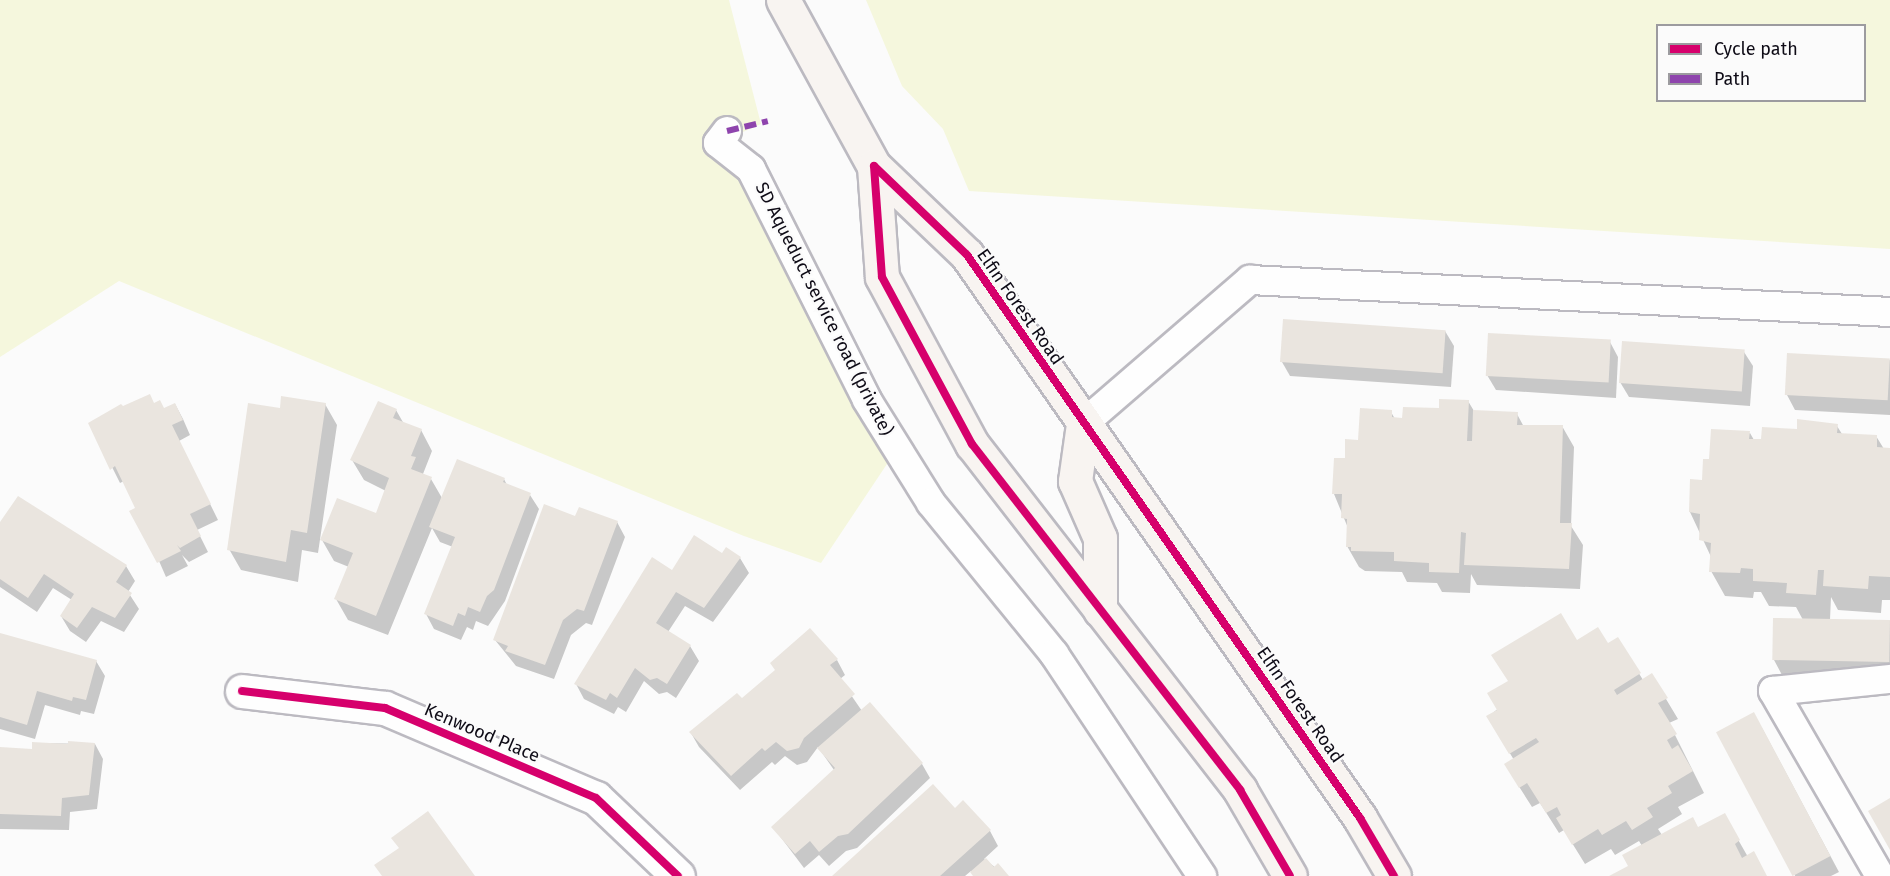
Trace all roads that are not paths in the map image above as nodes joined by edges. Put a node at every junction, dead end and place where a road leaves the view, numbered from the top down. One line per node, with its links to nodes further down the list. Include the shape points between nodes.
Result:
1 (783, 0): 3 (main road, Elfin Forest Road)
2 (727, 131): 10 (lane, SD Aqueduct service road (private), via 718,143 751,169 867,400 931,503 1054,654)
3 (874, 166): 5 (main road, Elfin Forest Road, via 967,255); 6 (main road, Elfin Forest Road, via 882,277 972,444)
4 (1890, 312): 5 (lane, via 1250,280)
5 (1083, 424): 6 (main road, via 1075,481 1100,538); 12 (main road, Elfin Forest Road, via 1299,730)
6 (1100, 610): 11 (main road, Elfin Forest Road, via 1240,790)
7 (1890, 680): 13 (lane, via 1773,691)
8 (242, 691): 9 (street, Kenwood Place, via 385,708 596,798)
9 (678, 876)
10 (1202, 876)
11 (1290, 876)
12 (1394, 876)
13 (1880, 876)

